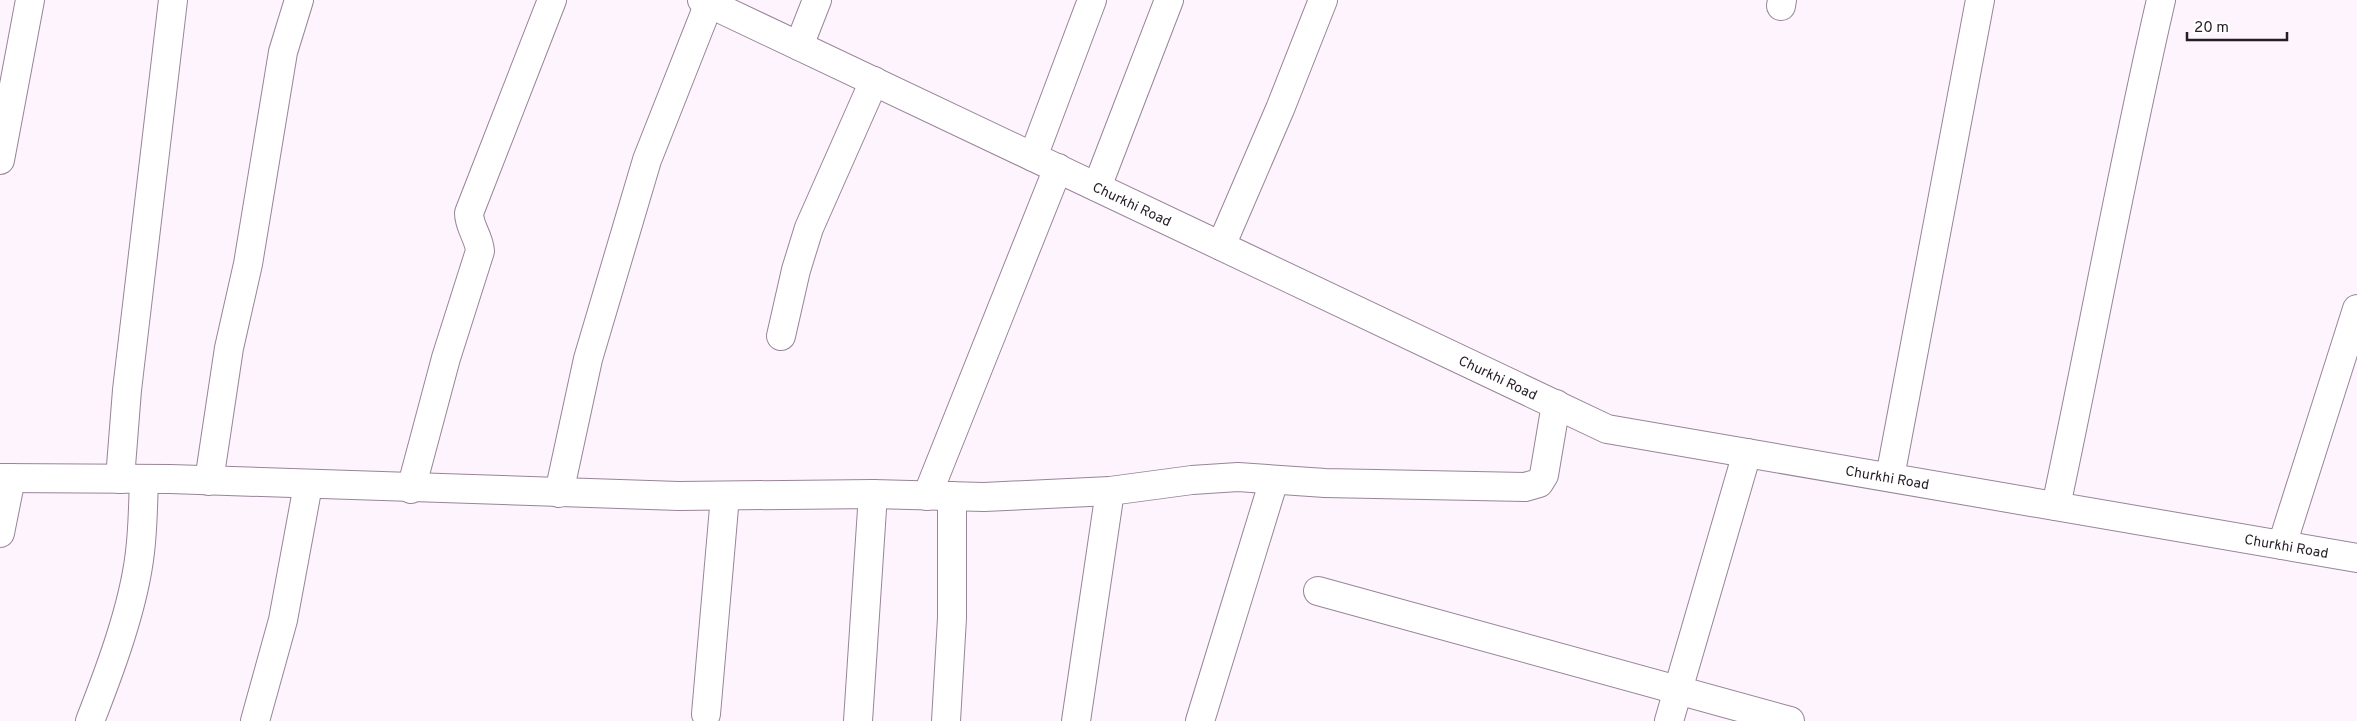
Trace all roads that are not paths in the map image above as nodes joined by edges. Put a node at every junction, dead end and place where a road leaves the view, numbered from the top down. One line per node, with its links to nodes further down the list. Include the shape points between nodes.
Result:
1 (30, 0): 15 (street)
2 (173, 0): 25 (street, via 127,390)
3 (299, 0): 27 (street, via 283,52 249,255 229,348)
4 (552, 0): 29 (street, via 469,213 469,222 480,251 446,358)
5 (817, 0): 12 (street)
6 (1092, 0): 14 (street)
7 (1169, 0): 17 (street)
8 (1323, 0): 18 (street)
9 (1980, 0): 23 (street)
10 (2161, 0): 35 (street, via 2136,107)
11 (705, 2): 12 (street, Churkhi Road); 31 (street, via 645,169 588,359)
12 (799, 46): 13 (street, Churkhi Road)
13 (874, 81): 14 (street, Churkhi Road); 20 (street, via 809,228)
14 (1033, 156): 16 (street, Churkhi Road)
15 (0, 160)
16 (1058, 168): 17 (street, Churkhi Road); 34 (street)
17 (1097, 187): 18 (street, Churkhi Road)
18 (1221, 246): 21 (street, Churkhi Road)
19 (2357, 309): 37 (street)
20 (781, 336)
21 (1556, 404): 22 (street, Churkhi Road, via 1607,428); 26 (street, via 1544,475 1539,483 1525,487)
22 (1747, 453): 23 (street, Churkhi Road); 40 (street)
23 (1890, 477): 35 (street, Churkhi Road)
24 (5, 478): 25 (street); 36 (street)
25 (132, 479): 27 (street); 42 (street, via 140,553 132,595)
26 (1274, 480): 30 (street, via 1220,478); 47 (street)
27 (209, 481): 28 (street)
28 (308, 485): 29 (street); 43 (street, via 282,620)
29 (411, 489): 31 (street)
30 (1110, 491): 34 (street); 46 (street)
31 (559, 493): 33 (street)
32 (873, 494): 33 (street); 34 (street); 44 (street)
33 (725, 496): 41 (street)
34 (939, 496): 45 (street, via 952,618)
35 (2056, 506): 37 (street, Churkhi Road)
36 (0, 533)
37 (2282, 545): 38 (street, Churkhi Road)
38 (2357, 558)
39 (1318, 591): 40 (street)
40 (1678, 691): 48 (street); 49 (street)
41 (706, 714)
42 (90, 721)
43 (255, 721)
44 (858, 721)
45 (946, 721)
46 (1076, 721)
47 (1200, 721)
48 (1669, 721)
49 (1790, 721)

